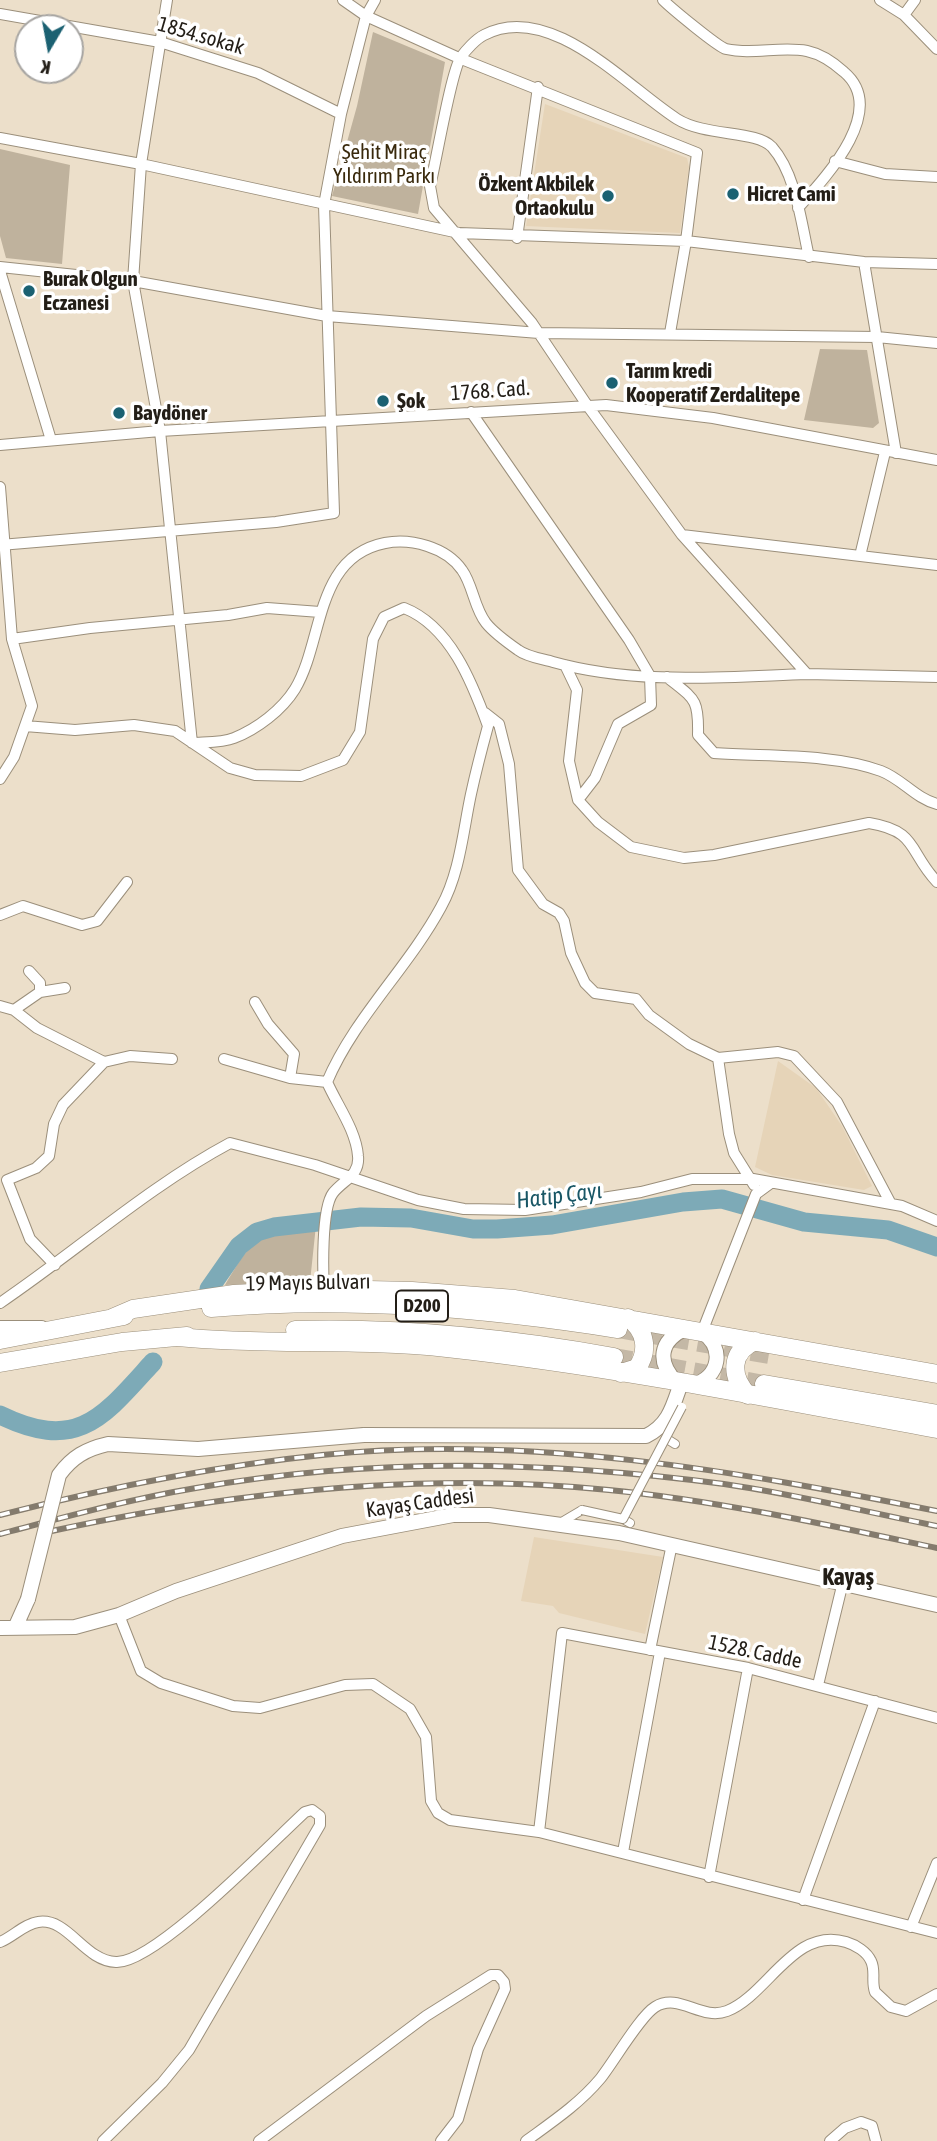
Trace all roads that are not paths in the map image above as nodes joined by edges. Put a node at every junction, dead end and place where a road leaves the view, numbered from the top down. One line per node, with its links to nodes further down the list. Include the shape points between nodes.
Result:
1 (167, 0): 10 (street)
2 (343, 0): 9 (street)
3 (375, 0): 9 (street)
4 (663, 0): 16 (street, via 724,49 807,51 833,62 850,77 859,92 862,112 855,132)
5 (880, 0): 8 (street)
6 (915, 0): 8 (street)
7 (0, 14): 10 (street, 1854.sokak)
8 (904, 15): 11 (street)
9 (366, 16): 12 (street); 14 (street)
10 (160, 42): 14 (street, 1854.sokak, via 258,73); 17 (street)
11 (937, 50)
12 (459, 58): 13 (street); 20 (street, via 482,36 502,27 528,26 565,37 678,120 703,131 753,135 771,145 783,164); 21 (street, via 430,187 434,208)
13 (538, 87): 22 (street); 23 (street, via 697,153)
14 (341, 114): 19 (street)
15 (0, 138): 17 (street)
16 (835, 161): 18 (street, via 884,174); 20 (street)
17 (141, 164): 19 (street); 28 (street)
18 (937, 177)
19 (324, 205): 21 (street); 29 (street)
20 (798, 208): 24 (street)
21 (459, 233): 22 (street); 30 (street)
22 (517, 238): 23 (street)
23 (687, 241): 24 (street); 31 (street)
24 (808, 257): 25 (street)
25 (864, 262): 26 (street); 32 (street)
26 (937, 264)
27 (0, 269): 28 (street); 38 (street)
28 (133, 281): 29 (street); 37 (street)
29 (327, 316): 30 (street); 36 (street)
30 (539, 333): 31 (street); 34 (street)
31 (670, 333): 32 (street)
32 (877, 337): 33 (street); 40 (street)
33 (937, 343)
34 (587, 405): 35 (street, 1768. Cad.); 40 (street, 1768. Cad., via 713,418); 44 (street)
35 (471, 412): 36 (street, 1768. Cad.); 53 (street)
36 (333, 421): 37 (street, 1768. Cad.); 43 (street, via 334,513)
37 (160, 430): 38 (street, 1768. Cad.); 43 (street)
38 (51, 440): 39 (street, 1768. Cad.)
39 (0, 445)
40 (890, 452): 41 (street, 1768. Cad.); 46 (street)
41 (937, 460)
42 (0, 487): 45 (street)
43 (171, 531): 45 (street); 49 (street)
44 (682, 535): 46 (street); 52 (street)
45 (2, 545): 50 (street)
46 (860, 556): 47 (street)
47 (937, 565)
48 (320, 612): 49 (street, via 267,608); 51 (street, via 340,572 354,558 380,544 408,541 431,547 462,569 485,622 521,653); 58 (street, via 295,689 276,712 233,739)
49 (181, 620): 50 (street); 58 (street)
50 (12, 639): 57 (street, via 32,706)
51 (565, 665): 53 (street, via 590,672); 60 (street, via 577,690 569,761)
52 (807, 674): 54 (street); 55 (street)
53 (650, 676): 54 (street); 60 (street, via 651,705 618,724 595,778)
54 (667, 677): 61 (street, via 696,700 698,735 714,753 801,758 873,769)
55 (937, 677)
56 (483, 711): 58 (street, via 446,639 423,615 404,608 384,617 373,639 360,732 343,760 301,776 255,775 230,768); 71 (street, via 499,724 509,764 518,870 543,904 564,921 568,945 585,983 595,993 636,999 649,1015 689,1044); 76 (street, via 488,726 470,796 467,829 442,905 339,1053)
57 (25, 726): 58 (street, via 75,730 134,726 175,732); 59 (street)
58 (192, 743)
59 (0, 779)
60 (578, 800): 63 (street, via 598,822 632,846 684,858 841,827 869,823 894,827 911,841)
61 (937, 804)
62 (128, 882): 64 (street, via 97,921 82,925 23,906)
63 (937, 882)
64 (0, 915)
65 (29, 971): 67 (street, via 40,983)
66 (65, 988): 67 (street)
67 (40, 992): 70 (street)
68 (255, 1002): 75 (street, via 294,1054)
69 (0, 1006): 70 (street)
70 (14, 1010): 74 (street, via 37,1028)
71 (718, 1058): 78 (street, via 734,1153); 81 (street, via 778,1052 794,1056 837,1102)
72 (172, 1059): 74 (street, via 130,1056)
73 (224, 1059): 75 (street)
74 (104, 1062): 83 (street, via 63,1105 54,1124 49,1156 36,1168 7,1180 30,1239)
75 (290, 1078): 76 (street)
76 (327, 1082): 77 (street, via 355,1138 359,1159)
77 (353, 1177): 78 (street, via 418,1200 464,1209 524,1210 641,1192 692,1179); 83 (street, via 230,1143 179,1170); 84 (street, via 331,1194 325,1227)
78 (753, 1180): 79 (street); 80 (street)
79 (771, 1183): 80 (street); 81 (street)
80 (756, 1194): 89 (street)
81 (891, 1204): 82 (street)
82 (937, 1221)
83 (55, 1265): 85 (street)
84 (324, 1296): 86 (highway); 88 (highway, via 515,1299)
85 (2, 1301): 90 (street)
86 (224, 1301): 87 (highway, 19 Mayıs Bulvarı); 87 (highway, via 133,1309)
87 (112, 1318): 90 (highway, 19 Mayıs Bulvarı)
88 (623, 1324): 89 (highway); 94 (highway, via 641,1329 645,1351 637,1368)
89 (693, 1330): 91 (highway); 98 (street, via 669,1339 662,1355 667,1373); 98 (street, via 715,1345 717,1363 708,1378)
90 (2, 1331)
91 (755, 1341): 95 (highway); 99 (highway, via 735,1359 736,1377)
92 (769, 1355): 97 (highway)
93 (0, 1363): 94 (highway, via 122,1342 226,1337 443,1348)
94 (617, 1365): 98 (highway)
95 (937, 1374)
96 (764, 1384): 100 (highway)
97 (937, 1385)
98 (682, 1391): 99 (highway); 102 (street, bridge, via 671,1442 627,1521 582,1510); 108 (street, bridge, via 663,1425 646,1436 364,1435 216,1449 108,1444 92,1448 59,1475 28,1599)
99 (748, 1395): 101 (highway)
100 (937, 1414)
101 (937, 1429)
102 (560, 1524): 103 (street, Kayaş Caddesi); 106 (street, Kayaş Caddesi, via 453,1515 382,1527 236,1570)
103 (673, 1544): 104 (street, Kayaş Caddesi); 109 (street)
104 (843, 1582): 105 (street, Kayaş Caddesi); 111 (street)
105 (937, 1605)
106 (119, 1615): 108 (street, Kayaş Caddesi, via 75,1627); 114 (street, via 141,1671 161,1684 233,1706 260,1709 345,1685 373,1684 410,1709 426,1737 430,1801 438,1814 450,1820)
107 (0, 1628): 108 (street, Kayaş Caddesi)
108 (15, 1628)
109 (655, 1651): 110 (street, 1528. Cadde); 114 (street, 1528. Cadde, via 562,1633); 115 (street)
110 (748, 1668): 111 (street, 1528. Cadde); 117 (street)
111 (818, 1685): 112 (street, 1528. Cadde)
112 (875, 1701): 113 (street, 1528. Cadde); 118 (street)
113 (937, 1718)
114 (539, 1832): 115 (street)
115 (623, 1852): 117 (street)
116 (937, 1863): 119 (street)
117 (709, 1877): 118 (street)
118 (803, 1900): 119 (street)
119 (911, 1927): 120 (street)
120 (937, 1933)
121 (0, 1942): 123 (street, via 31,1924 49,1923 104,1960 135,1958 169,1936 305,1812 312,1810 320,1816 320,1825 201,2033 162,2083)
122 (937, 1994): 126 (street, via 906,2011 891,2007 874,1992 873,1964 863,1951 837,1940 813,1943 729,2010 704,2014 670,2003 652,2009 579,2102)
123 (103, 2141)
124 (259, 2141): 125 (street, via 436,2009 498,1975 505,1989 478,2049 458,2119)
125 (441, 2141)
126 (526, 2141)
127 (830, 2141): 128 (street, via 861,2122 872,2126)
128 (876, 2141)

